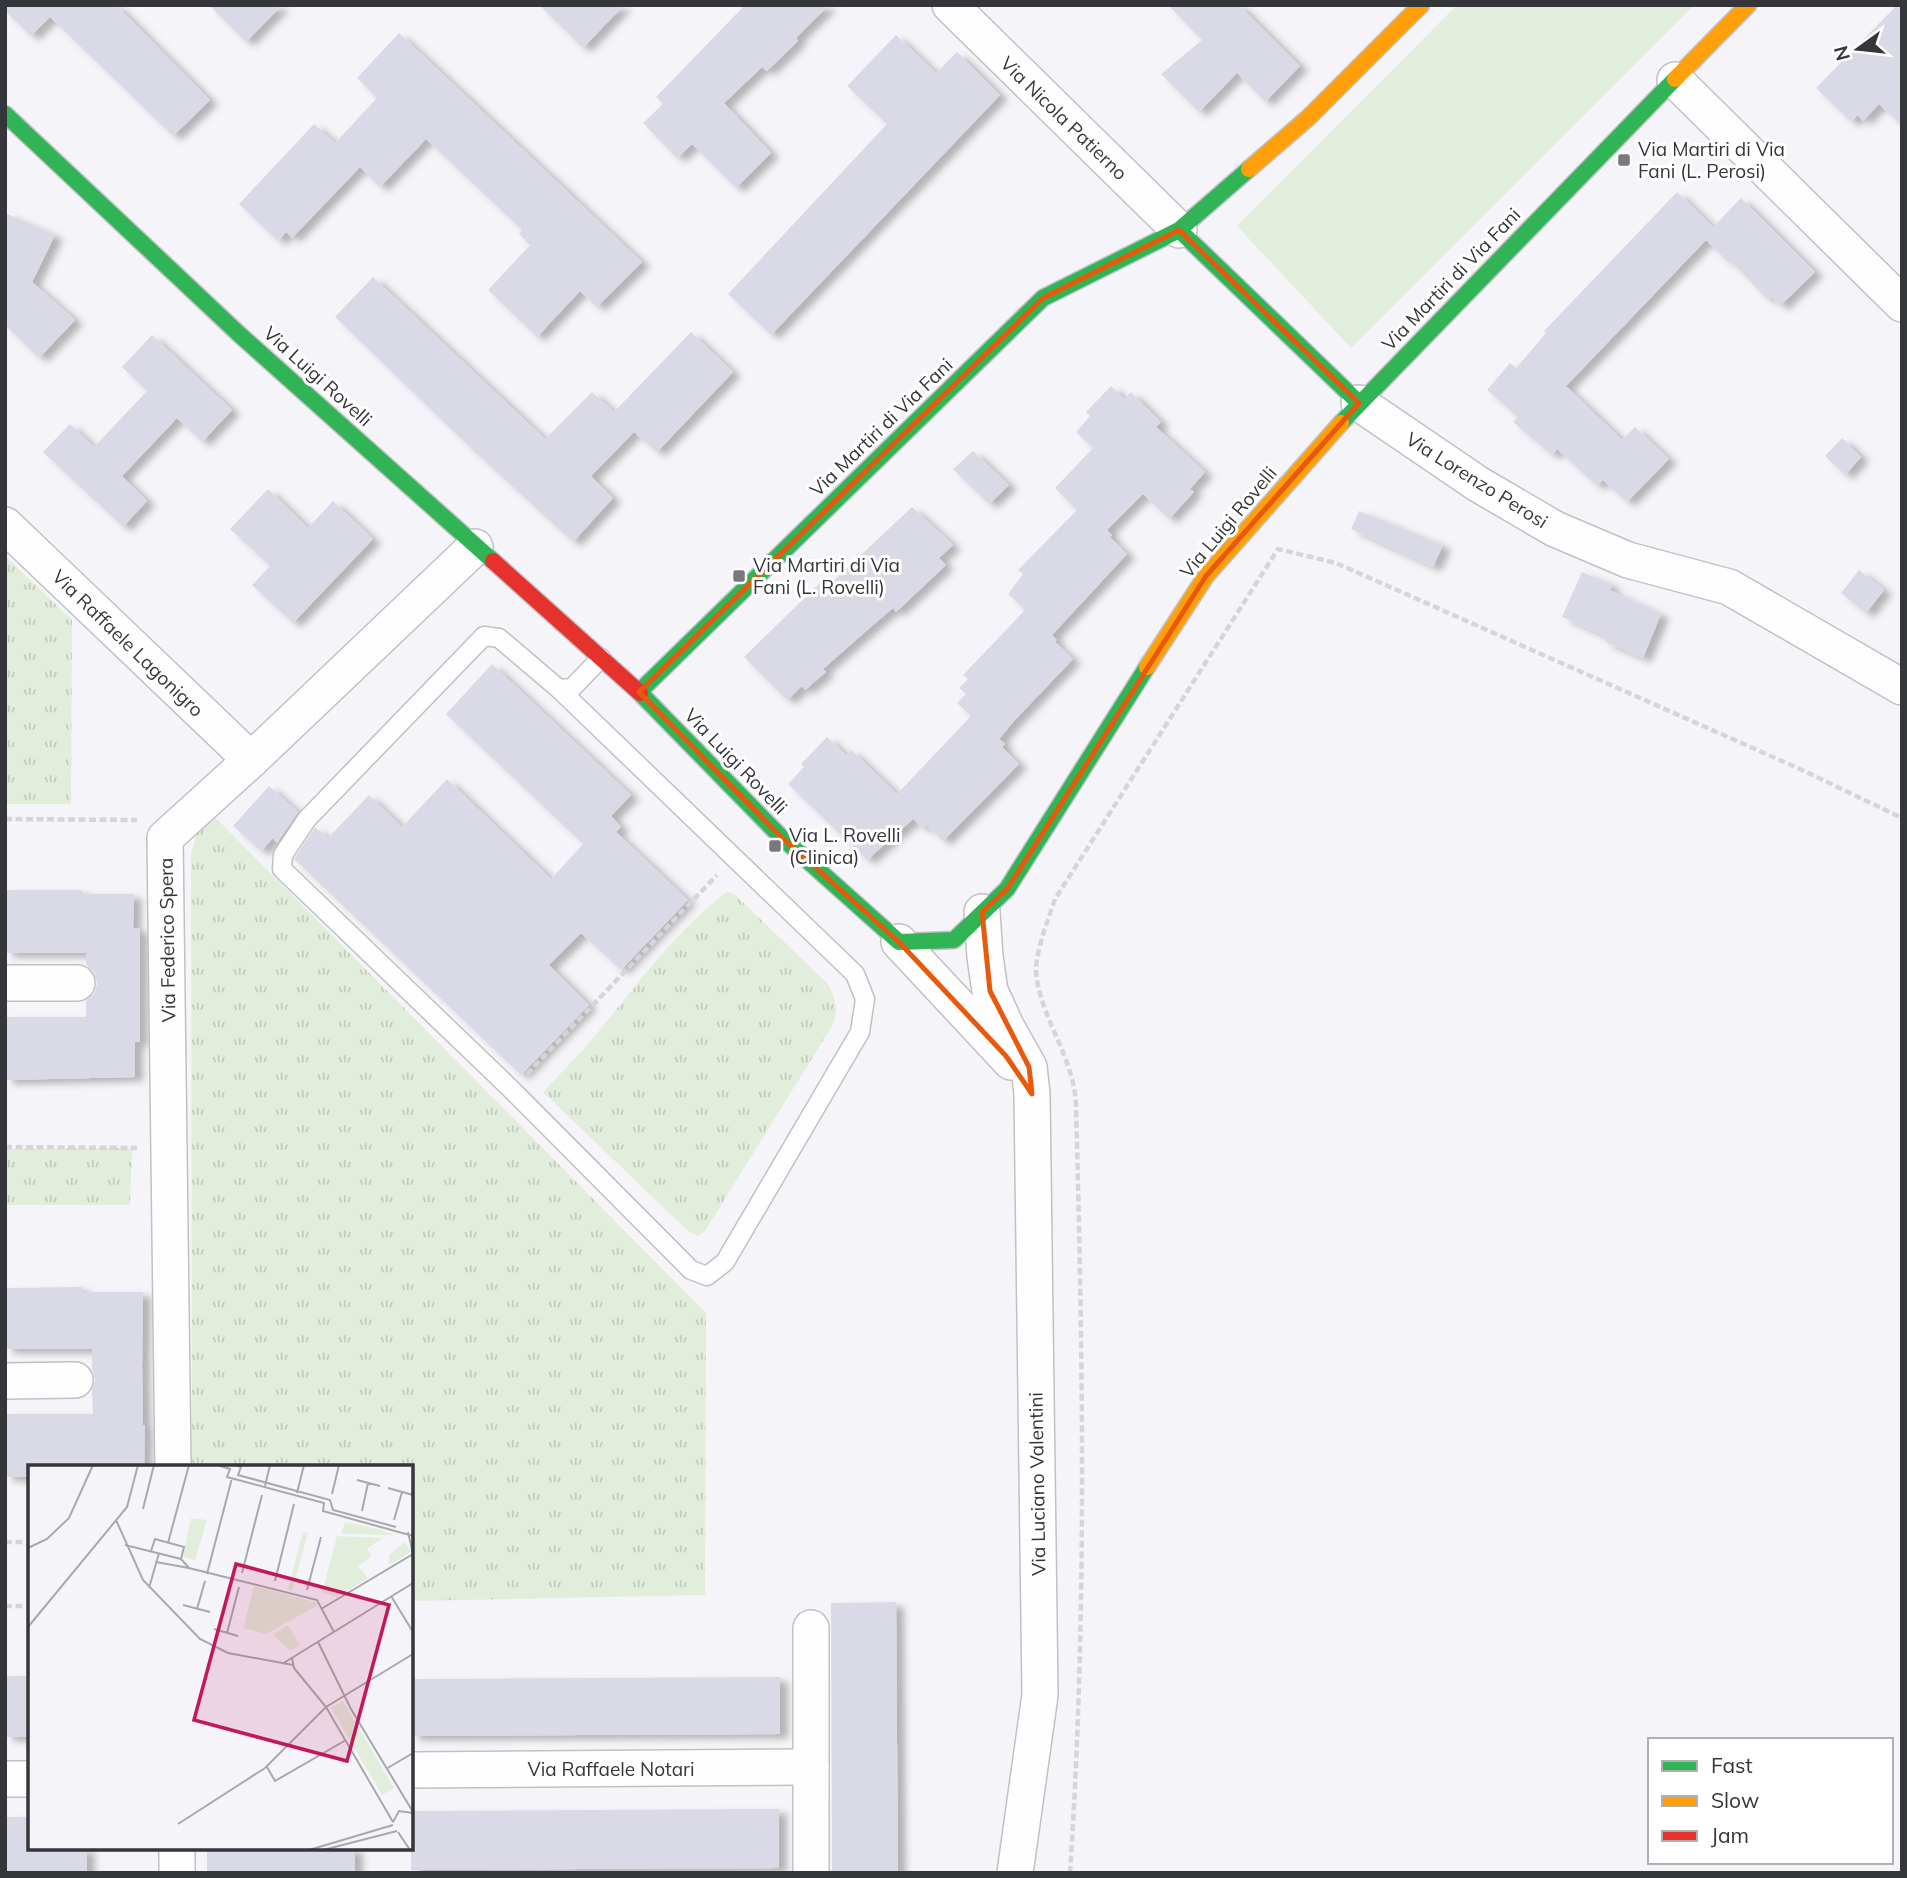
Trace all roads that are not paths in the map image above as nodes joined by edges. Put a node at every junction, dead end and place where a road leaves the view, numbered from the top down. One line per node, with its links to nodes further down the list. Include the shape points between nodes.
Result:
1 (950, 5): 6 (street, Via Nicola Patierno)
2 (1421, 5): 6 (street, Via Martiri di Via Fani, via 1308,118)
3 (1748, 5): 4 (street, Via Martiri di Via Fani)
4 (1675, 79): 7 (street); 8 (street, Via Martiri di Via Fani)
5 (5, 114): 10 (street, Via Luigi Rovelli)
6 (1179, 230): 8 (street); 14 (street, Via Martiri di Via Fani, via 1044,298)
7 (1902, 304)
8 (1359, 403): 12 (street, Via Lorenzo Perosi, via 1478,484 1555,529 1628,560 1729,587); 16 (street, Via Luigi Rovelli, via 1206,576 1007,889)
9 (5, 524): 15 (street, Via Raffaele Lagonigro)
10 (475, 547): 11 (street, Via Luigi Rovelli); 15 (street, Via Federico Spera)
11 (601, 658): 13 (lane, via 572,688); 14 (street, Via Luigi Rovelli)
12 (1902, 687)
13 (559, 688): 13 (lane, via 499,638 484,636 307,819 283,855 282,869 691,1270 708,1276 725,1262 860,1032 865,999 855,974)
14 (639, 692): 17 (street, Via Luigi Rovelli, via 779,835)
15 (251, 761): 23 (street, Via Federico Spera, via 166,838)
16 (982, 912): 17 (street, Via Luigi Rovelli, via 954,940); 20 (street, Via Luciano Valentini, via 990,991 1029,1067)
17 (899, 942): 20 (street, via 1006,1056)
18 (5, 983): 19 (street)
19 (77, 983)
20 (1032, 1094): 32 (street, Via Luciano Valentini, via 1040,1695)
21 (75, 1380): 22 (street)
22 (5, 1381)
23 (173, 1465)
24 (811, 1628): 25 (street)
25 (811, 1767): 26 (street, Via Raffaele Notari); 31 (street)
26 (413, 1770)
27 (5, 1779): 28 (street)
28 (28, 1779)
29 (177, 1850): 30 (street)
30 (177, 1873)
31 (811, 1873)
32 (1015, 1873)

